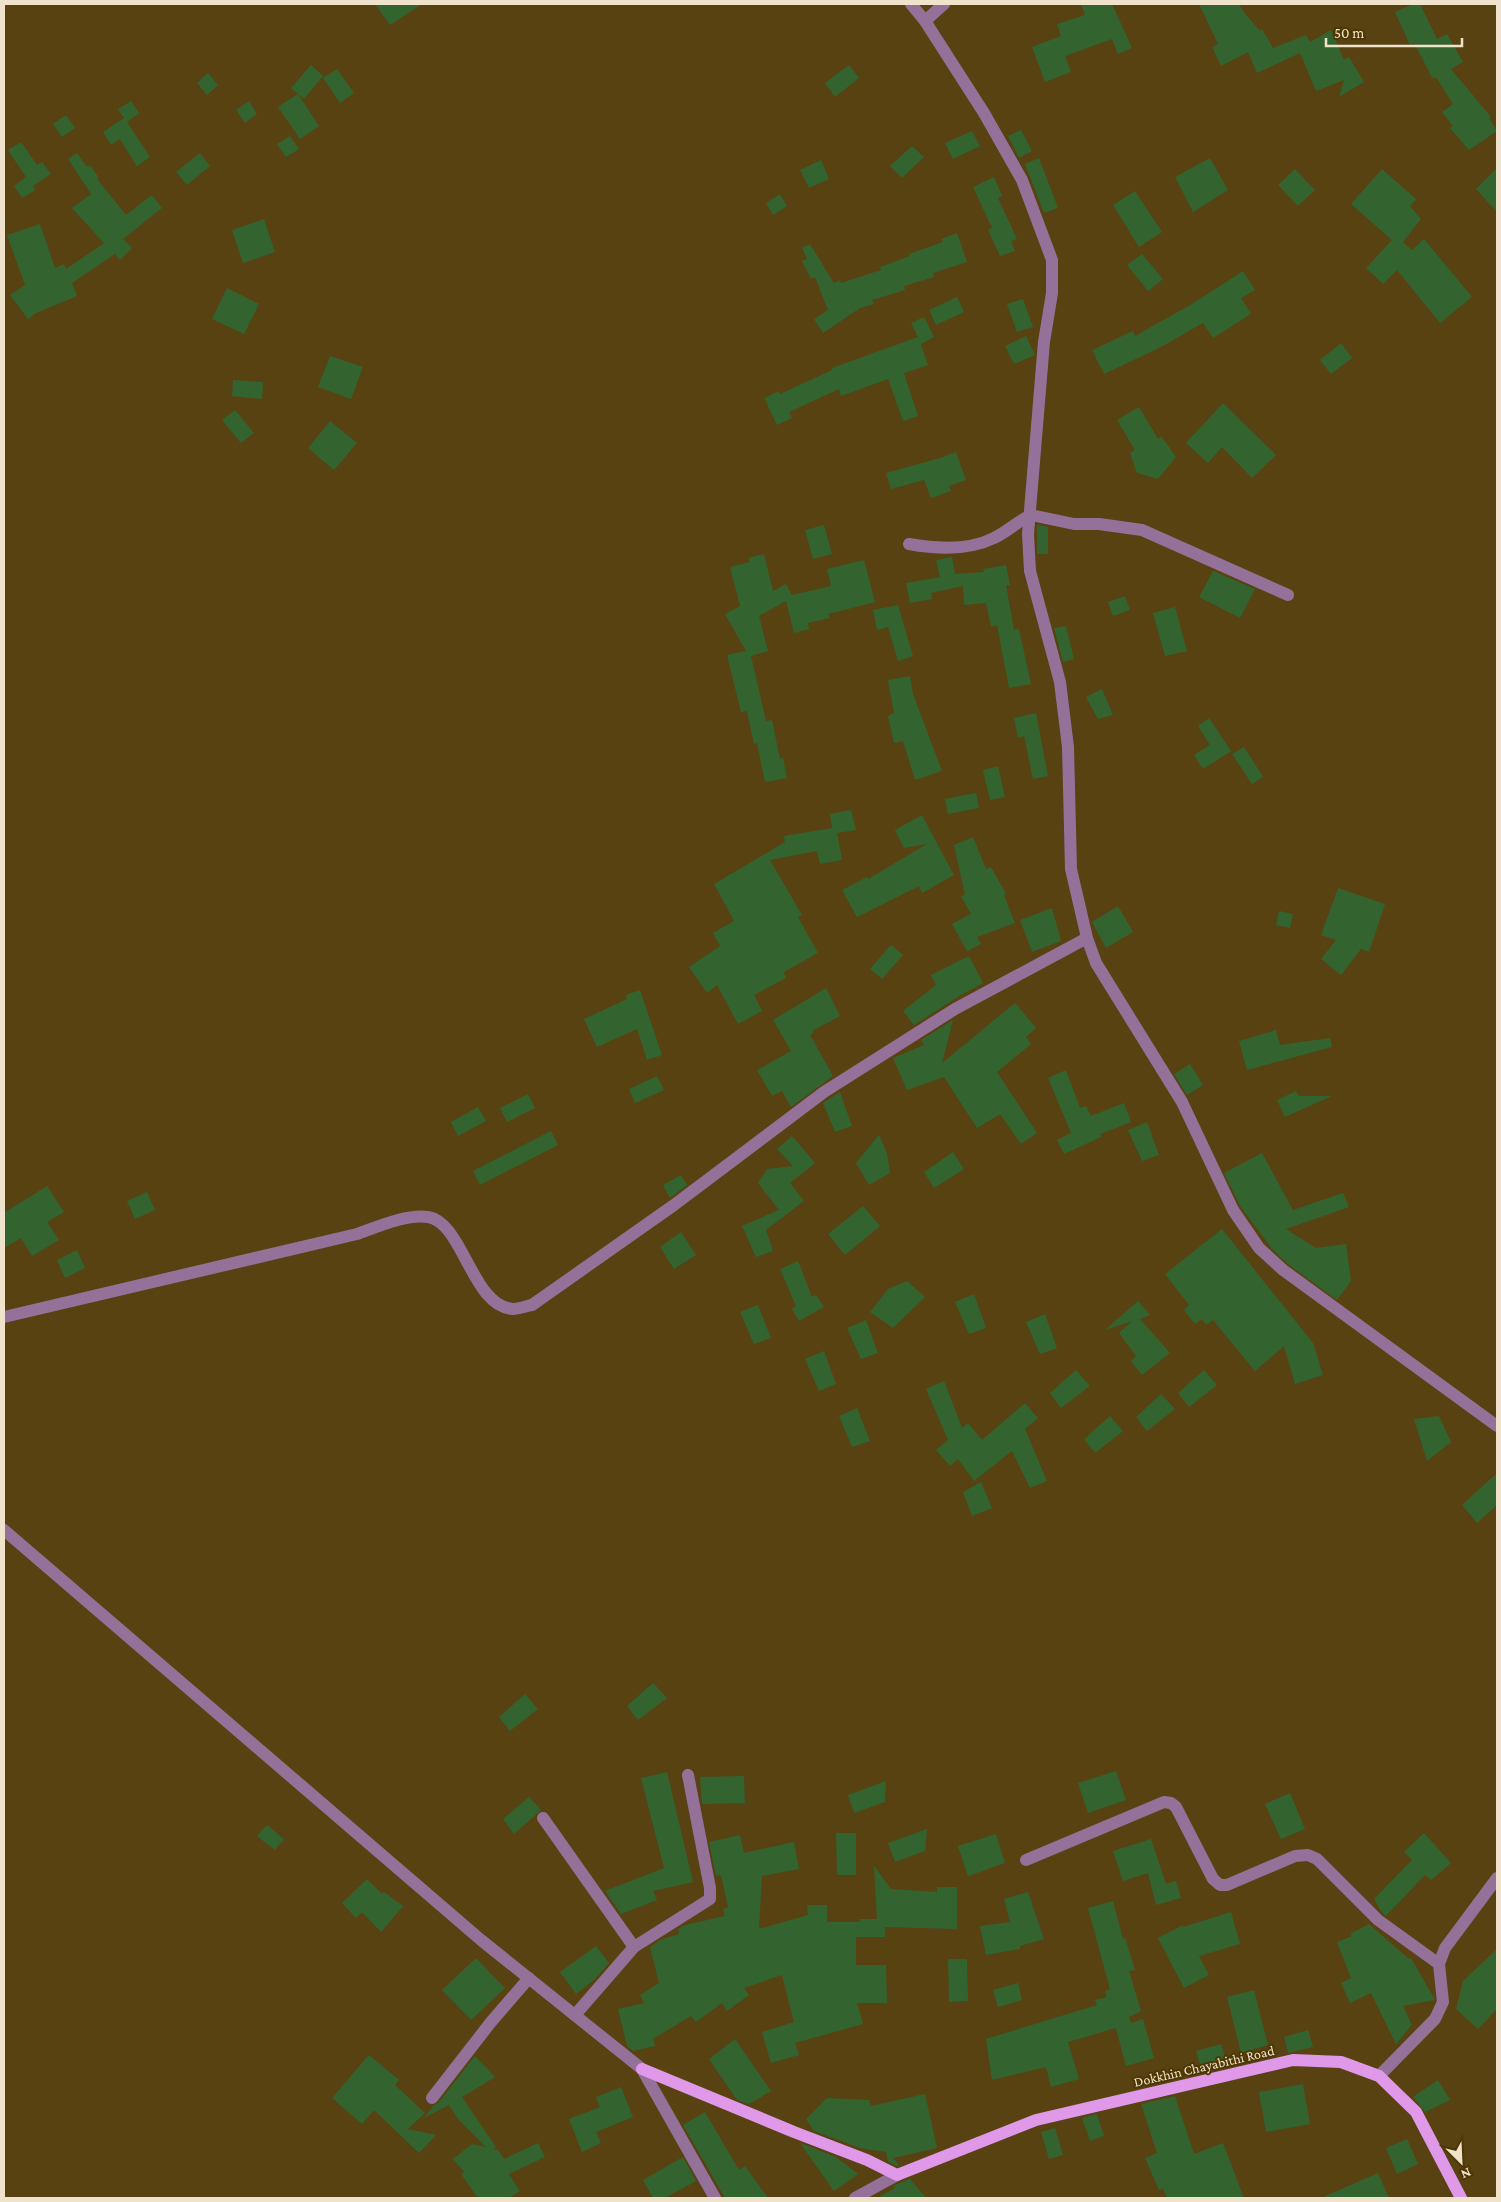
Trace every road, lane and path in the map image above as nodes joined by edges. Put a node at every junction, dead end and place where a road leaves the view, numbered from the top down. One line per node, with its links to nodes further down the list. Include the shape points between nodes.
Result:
1 (910, 4): 3 (street)
2 (944, 4): 3 (street)
3 (925, 21): 4 (street, via 1022,180 1052,260 1052,293 1044,342)
4 (1031, 515): 5 (street, via 996,538 982,543 935,549); 6 (street, via 1074,524 1142,530); 7 (street, via 1028,534 1030,571 1060,682 1068,747 1071,869)
5 (908, 544)
6 (1288, 595)
7 (1087, 938): 8 (street, via 955,1009 824,1092 674,1204 532,1304 513,1309 496,1304 446,1227 428,1217 397,1220 357,1234); 9 (street, via 1096,963 1182,1102 1233,1210 1259,1248 1283,1270)
8 (4, 1317)
9 (1497, 1426)
10 (4, 1530): 17 (street)
11 (688, 1775): 15 (street, via 710,1899)
12 (543, 1818): 15 (street)
13 (1026, 1860): 16 (street, via 1164,1802 1171,1803 1213,1879 1220,1885 1227,1885 1295,1856 1308,1855 1317,1859 1378,1920)
14 (1497, 1880): 16 (street, via 1445,1948)
15 (634, 1948): 18 (street)
16 (1439, 1964): 20 (street, via 1443,2002 1435,2019)
17 (529, 1978): 18 (street); 21 (street)
18 (575, 2015): 19 (street)
19 (642, 2069): 22 (main road, via 868,2160); 23 (street)
20 (1379, 2076): 22 (main road, Dokkhin Chayabithi Road, via 1341,2062 1293,2060 1036,2120); 25 (main road, Dokkhin Chayabithi Road, via 1416,2112)
21 (432, 2098)
22 (897, 2175): 24 (street)
23 (715, 2198)
24 (855, 2198)
25 (1461, 2198)

